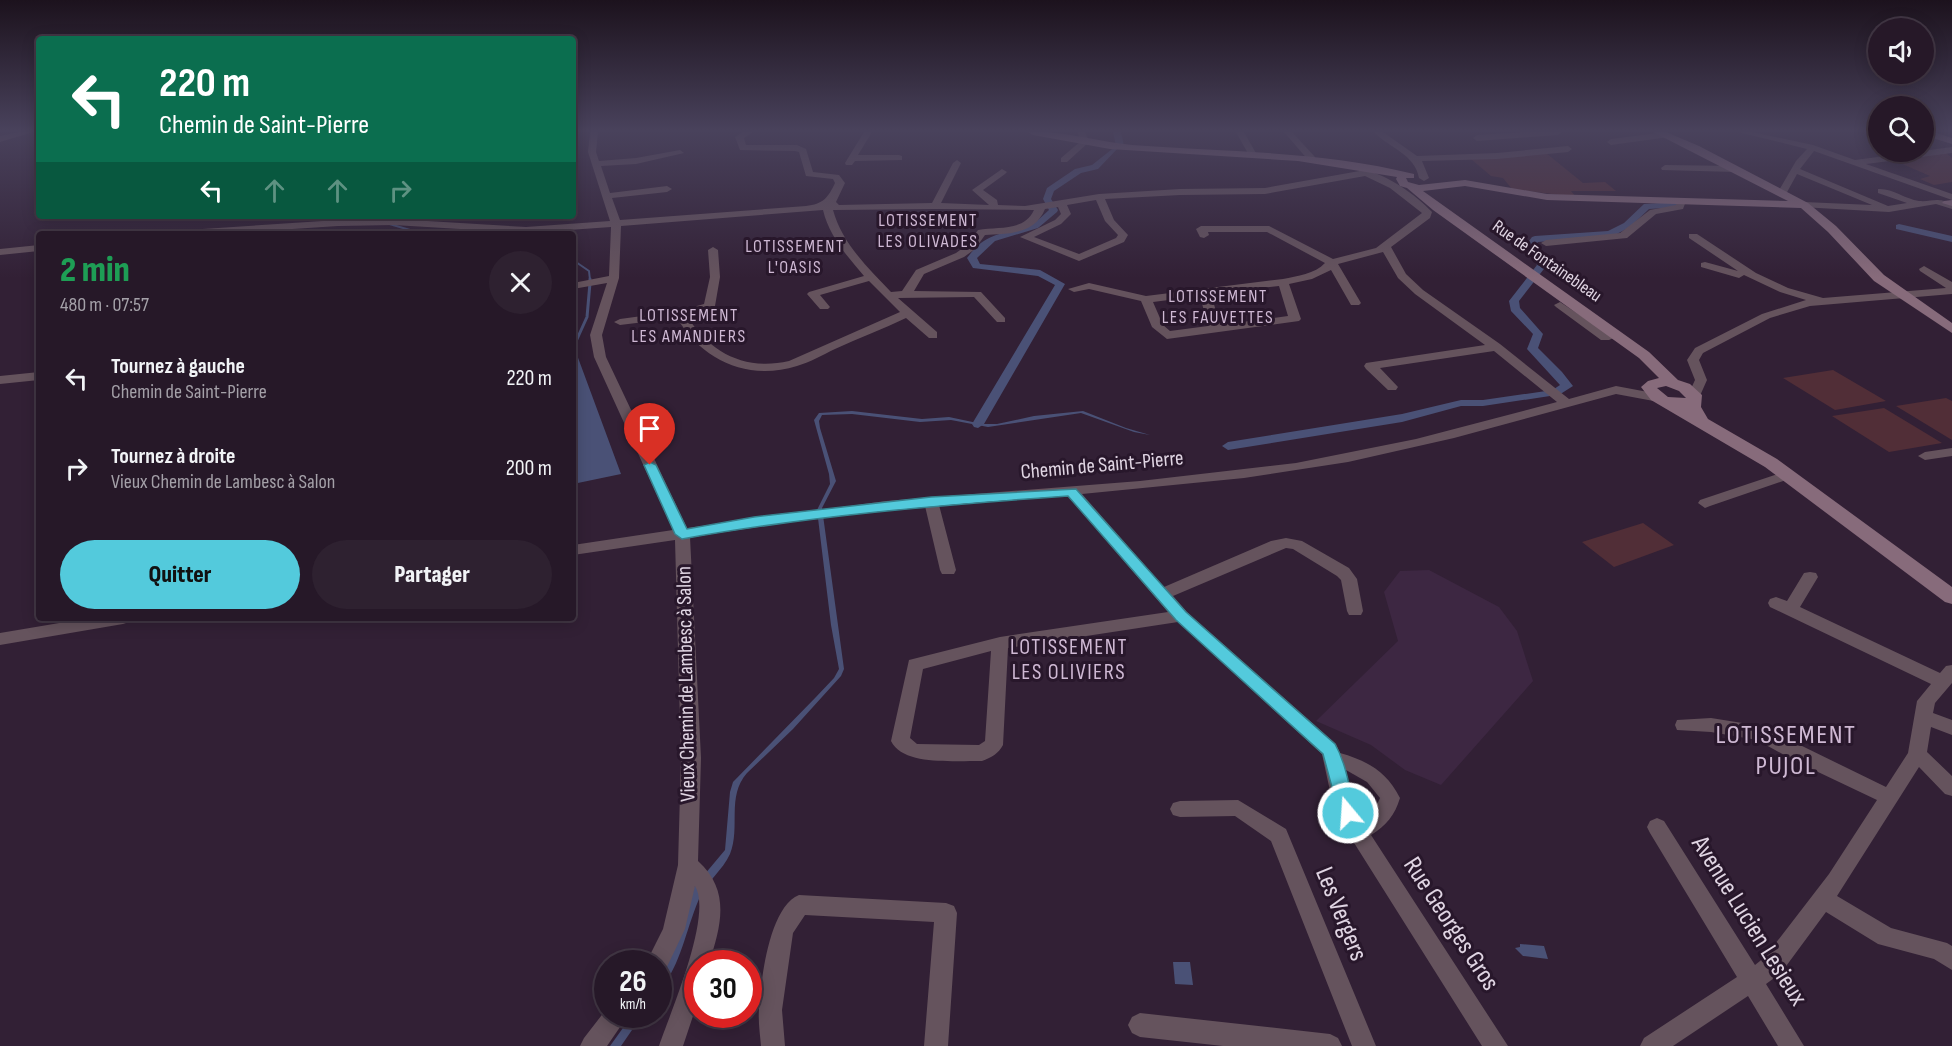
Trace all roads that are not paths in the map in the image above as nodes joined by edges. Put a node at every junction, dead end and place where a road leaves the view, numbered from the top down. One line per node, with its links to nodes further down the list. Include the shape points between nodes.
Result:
1 (602, 181): 16 (street, Vieux Chemin de Lambesc à Salon)
2 (839, 181): 22 (street)
3 (948, 181): 24 (street)
4 (990, 181): 26 (street, via 977,190 994,202)
5 (1322, 181): 17 (street, via 1265,191)
6 (1404, 181): 12 (street)
7 (1409, 181): 12 (street)
8 (1760, 181): 15 (street)
9 (1789, 181): 15 (street)
10 (1821, 181): 27 (street)
11 (1900, 181): 20 (street)
12 (1415, 183): 18 (street, via 1465,183 1547,197); 35 (street, via 1427,216); 64 (street, Rue de Fontainebleau, via 1437,208)
13 (667, 189): 16 (street)
14 (1881, 191): 21 (street)
15 (1783, 192): 23 (street)
16 (607, 196): 29 (street, Vieux Chemin de Lambesc à Salon)
17 (1099, 197): 19 (street); 19 (street, via 1110,221 1123,234 1120,240 1079,258 1025,237 1058,222 1066,214)
18 (1681, 201): 23 (street); 34 (street, via 1680,207 1653,212 1623,236)
19 (1061, 202): 25 (street)
20 (1951, 202): 21 (street)
21 (1919, 204): 27 (street)
22 (829, 205): 24 (street); 29 (street); 42 (street, via 828,217 837,236)
23 (1804, 205): 27 (street); 51 (street, via 1862,263)
24 (935, 206): 26 (street)
25 (1041, 206): 26 (street); 49 (street, via 1034,220 1013,230 982,232 960,255 920,272)
26 (993, 208)
27 (1889, 209)
28 (488, 221): 29 (street, via 526,230); 30 (street)
29 (616, 223): 43 (street, Vieux Chemin de Lambesc à Salon)
30 (473, 227): 31 (street, via 394,222)
31 (220, 231)
32 (1204, 235): 39 (street, via 1201,229 1269,229)
33 (1693, 236): 53 (street, via 1738,268 1781,289)
34 (1546, 243)
35 (1385, 246): 39 (street); 66 (street, via 1402,276 1419,292)
36 (36, 248): 38 (street)
37 (713, 250): 58 (street, via 715,277 709,306)
38 (0, 252)
39 (1332, 261): 44 (street, via 1325,270); 54 (street)
40 (1705, 265): 55 (street, via 1750,278)
41 (1924, 269): 47 (street)
42 (872, 277): 50 (street); 57 (street, via 813,294)
43 (614, 278): 45 (street); 81 (street, Vieux Chemin de Lambesc à Salon, via 596,335 600,357)
44 (1284, 282): 48 (street); 62 (street, via 1295,320)
45 (576, 285)
46 (1074, 289): 52 (street, via 1089,286)
47 (1952, 289): 51 (street)
48 (1204, 291): 52 (street); 62 (street)
49 (906, 294): 50 (street); 60 (street, via 977,294)
50 (890, 295): 59 (street)
51 (1901, 295): 53 (street); 63 (street)
52 (1146, 299): 62 (street, via 1158,327 1167,335)
53 (1824, 301): 55 (street)
54 (1355, 303)
55 (1809, 303): 67 (street, via 1766,316 1699,351 1693,360)
56 (1560, 305): 64 (street, Rue de Fontainebleau, via 1605,337)
57 (824, 307)
58 (680, 314): 59 (street, via 709,351 735,364 766,367 791,364); 61 (street)
59 (907, 314): 65 (street)
60 (1001, 320)
61 (620, 322)
62 (1215, 329)
63 (1952, 329)
64 (1616, 334): 71 (street, Rue de Fontainebleau, via 1644,355)
65 (933, 335)
66 (1496, 347): 70 (street, via 1370,366); 73 (street)
67 (1695, 369): 71 (street, via 1687,384); 72 (street, via 1701,380)
68 (36, 376): 69 (street)
69 (0, 380)
70 (1392, 387)
71 (1663, 387): 72 (street, via 1682,404); 73 (street, Chemin de Saint-Pierre, via 1616,390); 74 (street, Rue de Fontainebleau)
72 (1694, 398): 74 (street, via 1693,407)
73 (1567, 404): 78 (street, Chemin de Saint-Pierre, via 1484,428 1347,458 1220,477)
74 (1702, 423): 77 (street, Rue de Fontainebleau)
75 (1952, 452): 76 (street)
76 (1925, 456)
77 (1787, 475): 80 (street); 86 (street, Rue de Fontainebleau)
78 (1072, 492): 79 (street, Chemin de Saint-Pierre); 85 (street, Rue Georges Gros)
79 (931, 501): 81 (street, Chemin de Saint-Pierre); 83 (street)
80 (1705, 503)
81 (682, 534): 82 (street, Chemin de Saint-Pierre); 103 (street, Vieux Chemin de Lambesc à Salon)
82 (576, 550)
83 (948, 570)
84 (1810, 577): 92 (street, via 1783,607)
85 (1162, 594): 87 (street, via 1286,543 1298,545 1343,572 1349,579); 88 (street, Rue Georges Gros)
86 (1950, 594)
87 (1354, 611)
88 (1181, 616): 91 (street); 97 (street, Rue Georges Gros, via 1329,749)
89 (105, 621): 90 (street)
90 (0, 639)
91 (1000, 643): 91 (street, via 915,664 900,741 913,751 982,753 994,745)
92 (1947, 676): 93 (street, via 1926,700)
93 (1922, 716): 95 (street); 96 (street)
94 (1684, 725): 99 (street, via 1761,733)
95 (1952, 728)
96 (1917, 754): 98 (street); 99 (street)
97 (1334, 759): 102 (street, Rue Georges Gros, via 1340,791); 102 (street, via 1352,763 1375,776 1390,798 1382,815)
98 (1952, 788)
99 (1889, 797): 104 (street)
100 (1180, 809): 117 (street, Les Vergers, via 1238,808 1279,835)
101 (1657, 827): 108 (street, Avenue Lucien Lesieux)
102 (1358, 832): 118 (street, Rue Georges Gros)
103 (692, 868): 105 (street, Vieux Chemin de Lambesc à Salon); 106 (street, via 710,890 712,920)
104 (1823, 899): 107 (street, via 1886,937 1939,950); 108 (street, via 1773,964)
105 (666, 950)
106 (702, 950)
107 (1952, 959)
108 (1753, 980): 119 (street); 120 (street, Avenue Lucien Lesieux)
109 (684, 1007): 113 (street)
110 (1140, 1025): 116 (street)
111 (606, 1028): 112 (street)
112 (592, 1046)
113 (671, 1046)
114 (773, 1046): 115 (street, via 770,1010 782,930 799,905 946,913)
115 (936, 1046)
116 (1330, 1046)
117 (1364, 1046)
118 (1496, 1046)
119 (1652, 1046)
120 (1792, 1046)

